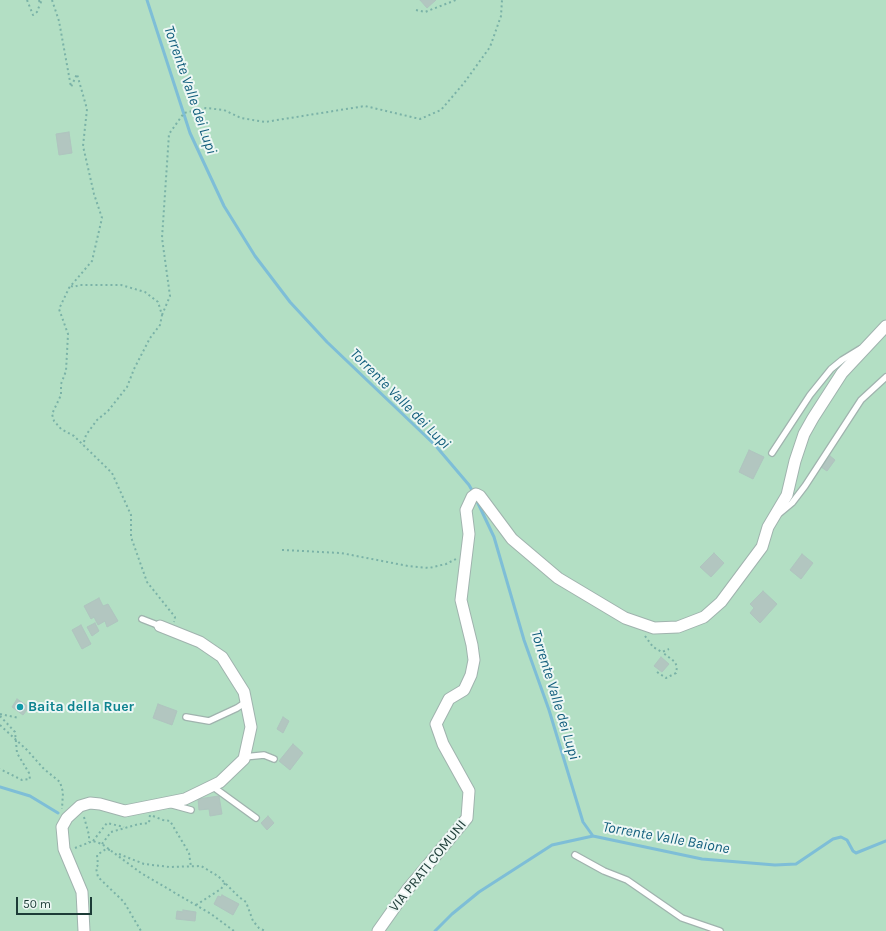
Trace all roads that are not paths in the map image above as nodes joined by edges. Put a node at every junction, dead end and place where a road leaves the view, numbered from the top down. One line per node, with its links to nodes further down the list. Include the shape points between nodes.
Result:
1 (886, 326): 2 (street, VIA PRATI COMUNI)
2 (867, 344): 4 (lane, via 831,369 810,395); 5 (street, VIA PRATI COMUNI, via 842,373 804,434 794,461 787,495)
3 (886, 377): 5 (lane, via 861,400 805,486 792,503)
4 (772, 453)
5 (776, 516): 18 (street, VIA PRATI COMUNI, via 768,527 762,547 721,602 707,615 678,627 654,628 636,624 558,578 512,539 478,494 472,497 466,510 469,534 461,600 474,660 464,690 449,699 436,724 443,744 469,791 467,818 407,890)
6 (142, 619): 7 (lane)
7 (160, 626): 8 (street, via 200,642 222,657 244,692)
8 (246, 701): 9 (lane, via 209,721); 10 (street, via 251,727)
9 (186, 717)
10 (244, 757): 11 (lane, via 264,755); 12 (street, via 220,782)
11 (274, 758)
12 (212, 786): 13 (street, via 185,799); 15 (lane)
13 (167, 803): 14 (lane); 17 (street, via 125,811 90,803 79,807 67,818 63,826 64,849 82,892)
14 (191, 810)
15 (256, 818)
16 (575, 855): 19 (lane, via 604,872 627,880 682,918)
17 (84, 931)
18 (378, 931)
19 (720, 931)

